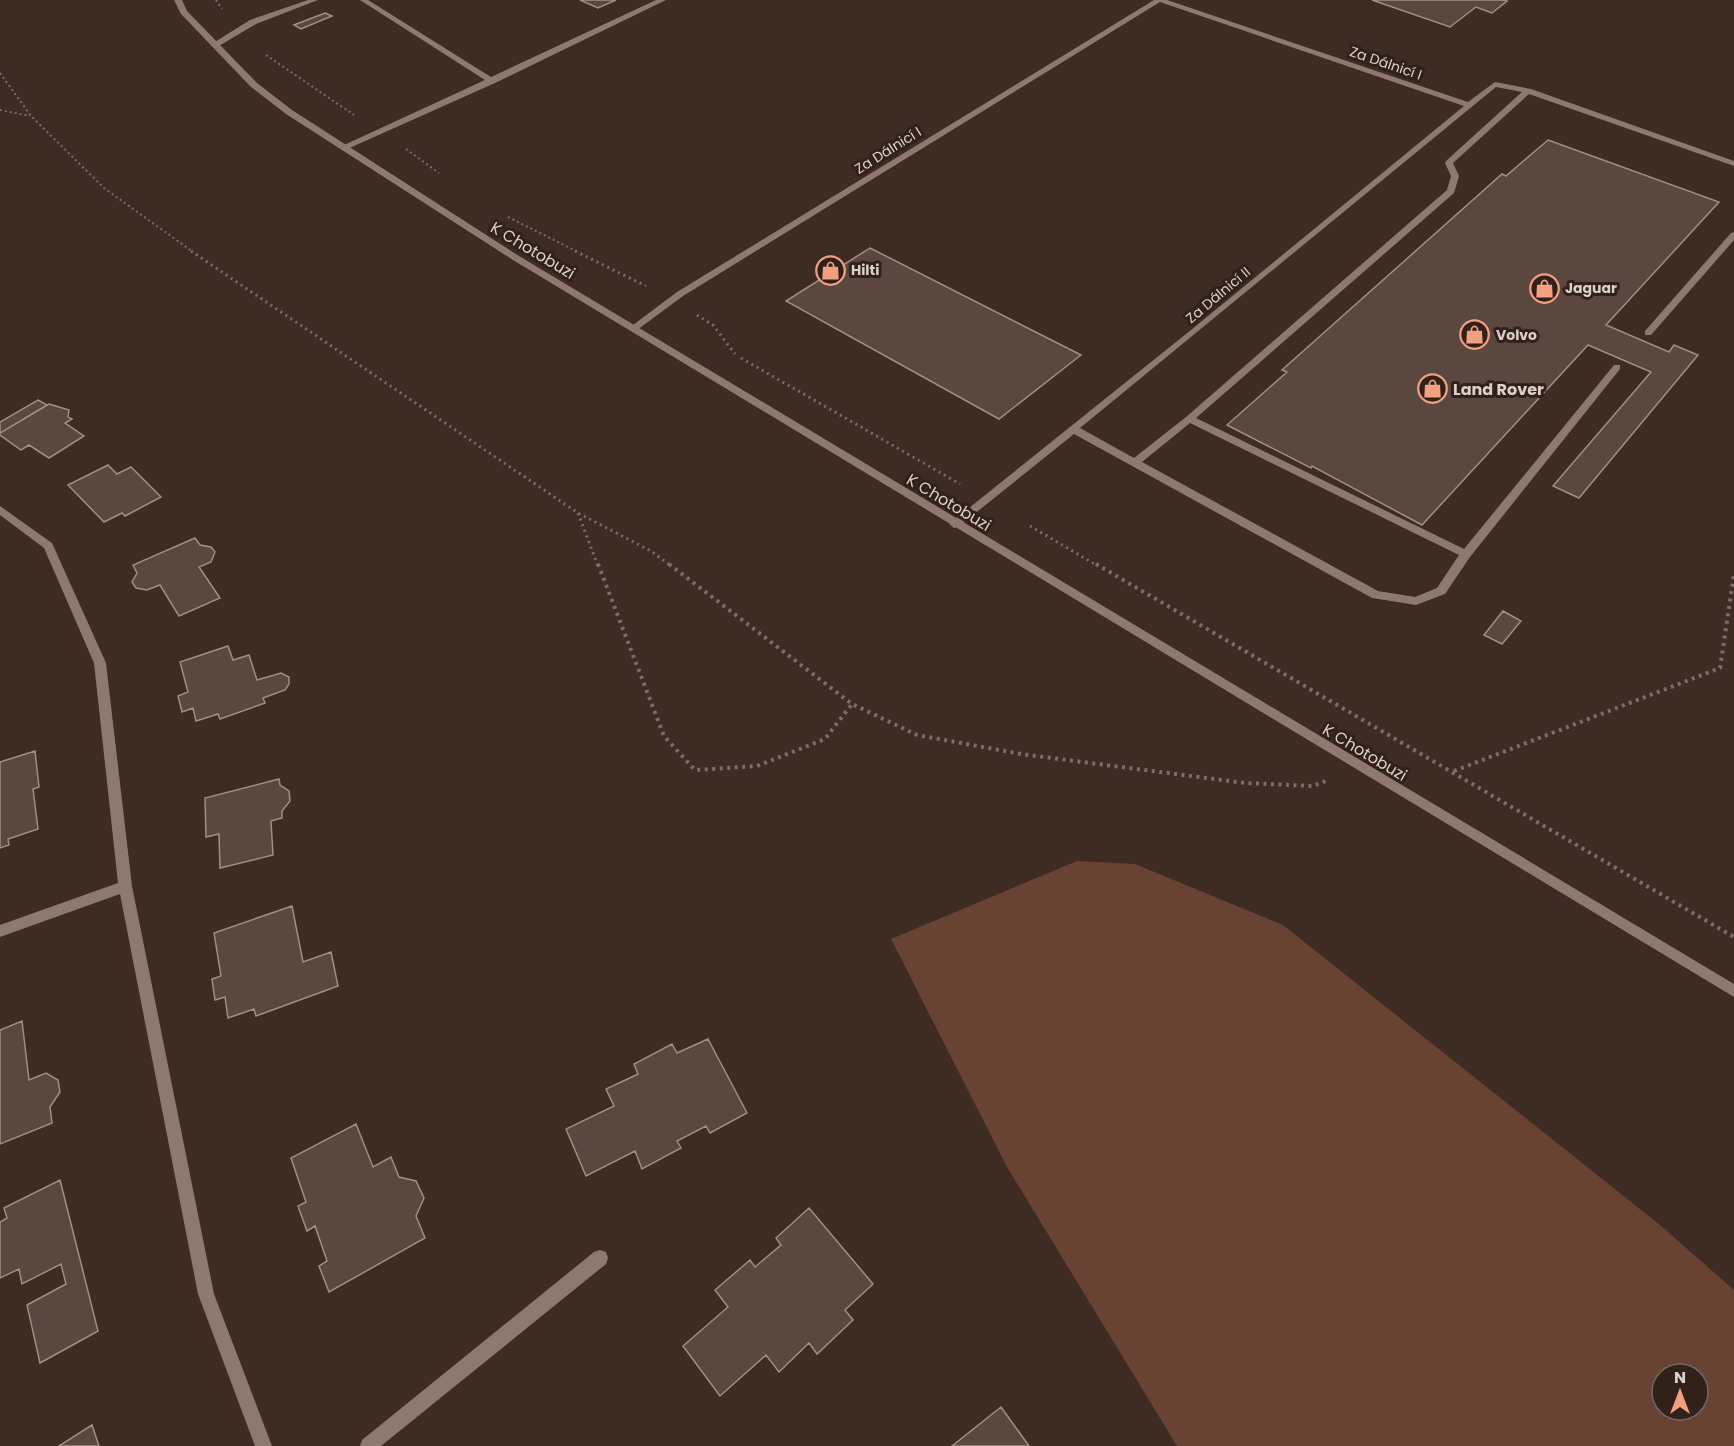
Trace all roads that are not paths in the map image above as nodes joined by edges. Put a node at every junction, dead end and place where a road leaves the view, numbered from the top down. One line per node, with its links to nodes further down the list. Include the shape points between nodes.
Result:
1 (178, 0): 6 (street, K Chotobuzi)
2 (315, 0): 6 (street, via 254,22)
3 (363, 0): 7 (street)
4 (662, 0): 7 (street)
5 (1159, 0): 9 (street, Za Dálnicí I); 13 (street, Za Dálnicí I, via 680,294)
6 (214, 45): 10 (street, K Chotobuzi, via 254,86)
7 (492, 81): 10 (street)
8 (1528, 91): 9 (street, Za Dálnicí II, via 1495,84); 11 (street); 16 (street, via 1449,163 1455,176 1451,191)
9 (1468, 105): 17 (street, Za Dálnicí II)
10 (345, 148): 13 (street, K Chotobuzi)
11 (1734, 164)
12 (1734, 235): 14 (street)
13 (634, 328): 20 (street, K Chotobuzi)
14 (1648, 333)
15 (1617, 367): 21 (street)
16 (1189, 419): 18 (street); 21 (street)
17 (1072, 429): 18 (street); 20 (street, Za Dálnicí II)
18 (1135, 463): 21 (street, via 1376,594 1416,601 1441,591)
19 (0, 510): 22 (street, via 48,546 100,663)
20 (954, 524): 24 (street, K Chotobuzi)
21 (1466, 554)
22 (125, 886): 23 (street); 26 (street, via 206,1294)
23 (0, 932)
24 (1734, 991)
25 (600, 1258): 27 (street)
26 (263, 1446)
27 (368, 1446)

